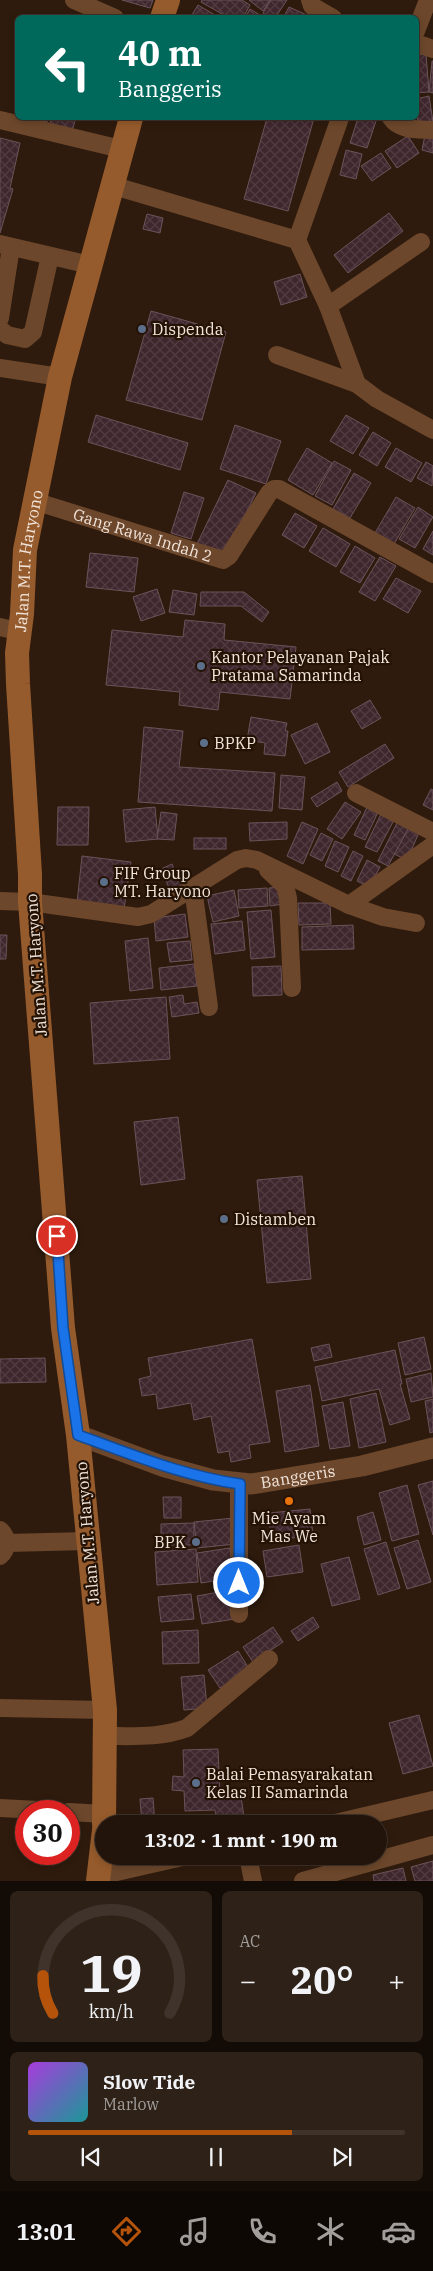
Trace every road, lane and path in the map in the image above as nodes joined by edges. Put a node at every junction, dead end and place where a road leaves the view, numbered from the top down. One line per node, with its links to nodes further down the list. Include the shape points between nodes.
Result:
1 (74, 0): 5 (street)
2 (168, 0): 6 (main road)
3 (310, 0): 7 (street, via 312,6)
4 (428, 0): 8 (street)
5 (108, 15)
6 (163, 15)
7 (328, 15)
8 (419, 23)
9 (419, 44): 10 (street)
10 (433, 49)
11 (0, 120): 16 (street)
12 (130, 120): 16 (main road, Jalan M.T. Haryono)
13 (339, 120): 18 (street)
14 (392, 120): 15 (street, via 406,129)
15 (433, 130)
16 (121, 149): 17 (main road, Jalan M.T. Haryono)
17 (112, 184): 18 (street); 22 (main road, Jalan M.T. Haryono)
18 (297, 240): 23 (street)
19 (421, 242): 23 (street)
20 (6, 246): 21 (street); 24 (street)
21 (53, 256): 22 (street); 25 (street, via 33,332 25,338 7,335)
22 (87, 264): 28 (main road, Jalan M.T. Haryono)
23 (328, 306): 29 (street)
24 (0, 318)
25 (0, 330)
26 (277, 355): 29 (street)
27 (0, 368): 28 (street)
28 (60, 378): 31 (main road, Jalan M.T. Haryono)
29 (357, 384): 30 (street)
30 (433, 430)
31 (34, 500): 32 (street, Gang Rawa Indah 2, via 223,560 229,556 274,489); 33 (main road, Jalan M.T. Haryono)
32 (433, 574)
33 (10, 629): 40 (main road, Jalan M.T. Haryono, via 17,653)
34 (356, 793): 35 (street)
35 (433, 832)
36 (433, 845): 41 (street)
37 (257, 860): 38 (street, via 237,860); 41 (street); 43 (street, via 285,886)
38 (193, 888): 40 (street, via 151,914 138,917); 44 (street)
39 (0, 902): 40 (street)
40 (30, 902): 45 (main road, Jalan M.T. Haryono, via 63,1328)
41 (349, 905): 42 (street, via 383,917)
42 (416, 923)
43 (292, 988)
44 (209, 1007)
45 (78, 1435): 47 (street, Banggeris, via 162,1466); 48 (main road, Jalan M.T. Haryono)
46 (433, 1448): 47 (street, Banggeris, via 362,1466 281,1481)
47 (240, 1484): 50 (street)
48 (87, 1541): 49 (street); 53 (main road, Jalan M.T. Haryono)
49 (2, 1543)
50 (239, 1614)
51 (269, 1660): 54 (street, via 187,1728 158,1735)
52 (0, 1708): 53 (street)
53 (105, 1710): 54 (main road, Jalan M.T. Haryono)
54 (105, 1736): 59 (main road, Jalan M.T. Haryono)
55 (433, 1800): 60 (street)
56 (0, 1808): 57 (street)
57 (15, 1809)
58 (80, 1815): 61 (street)
59 (105, 1815)
60 (369, 1815)
61 (95, 1820)
62 (433, 1845): 66 (street)
63 (100, 1865): 67 (main road, Jalan M.T. Haryono)
64 (151, 1865): 67 (street)
65 (250, 1865): 68 (street)
66 (347, 1875): 69 (street)
67 (99, 1878)
68 (253, 1881)
69 (303, 1881)

